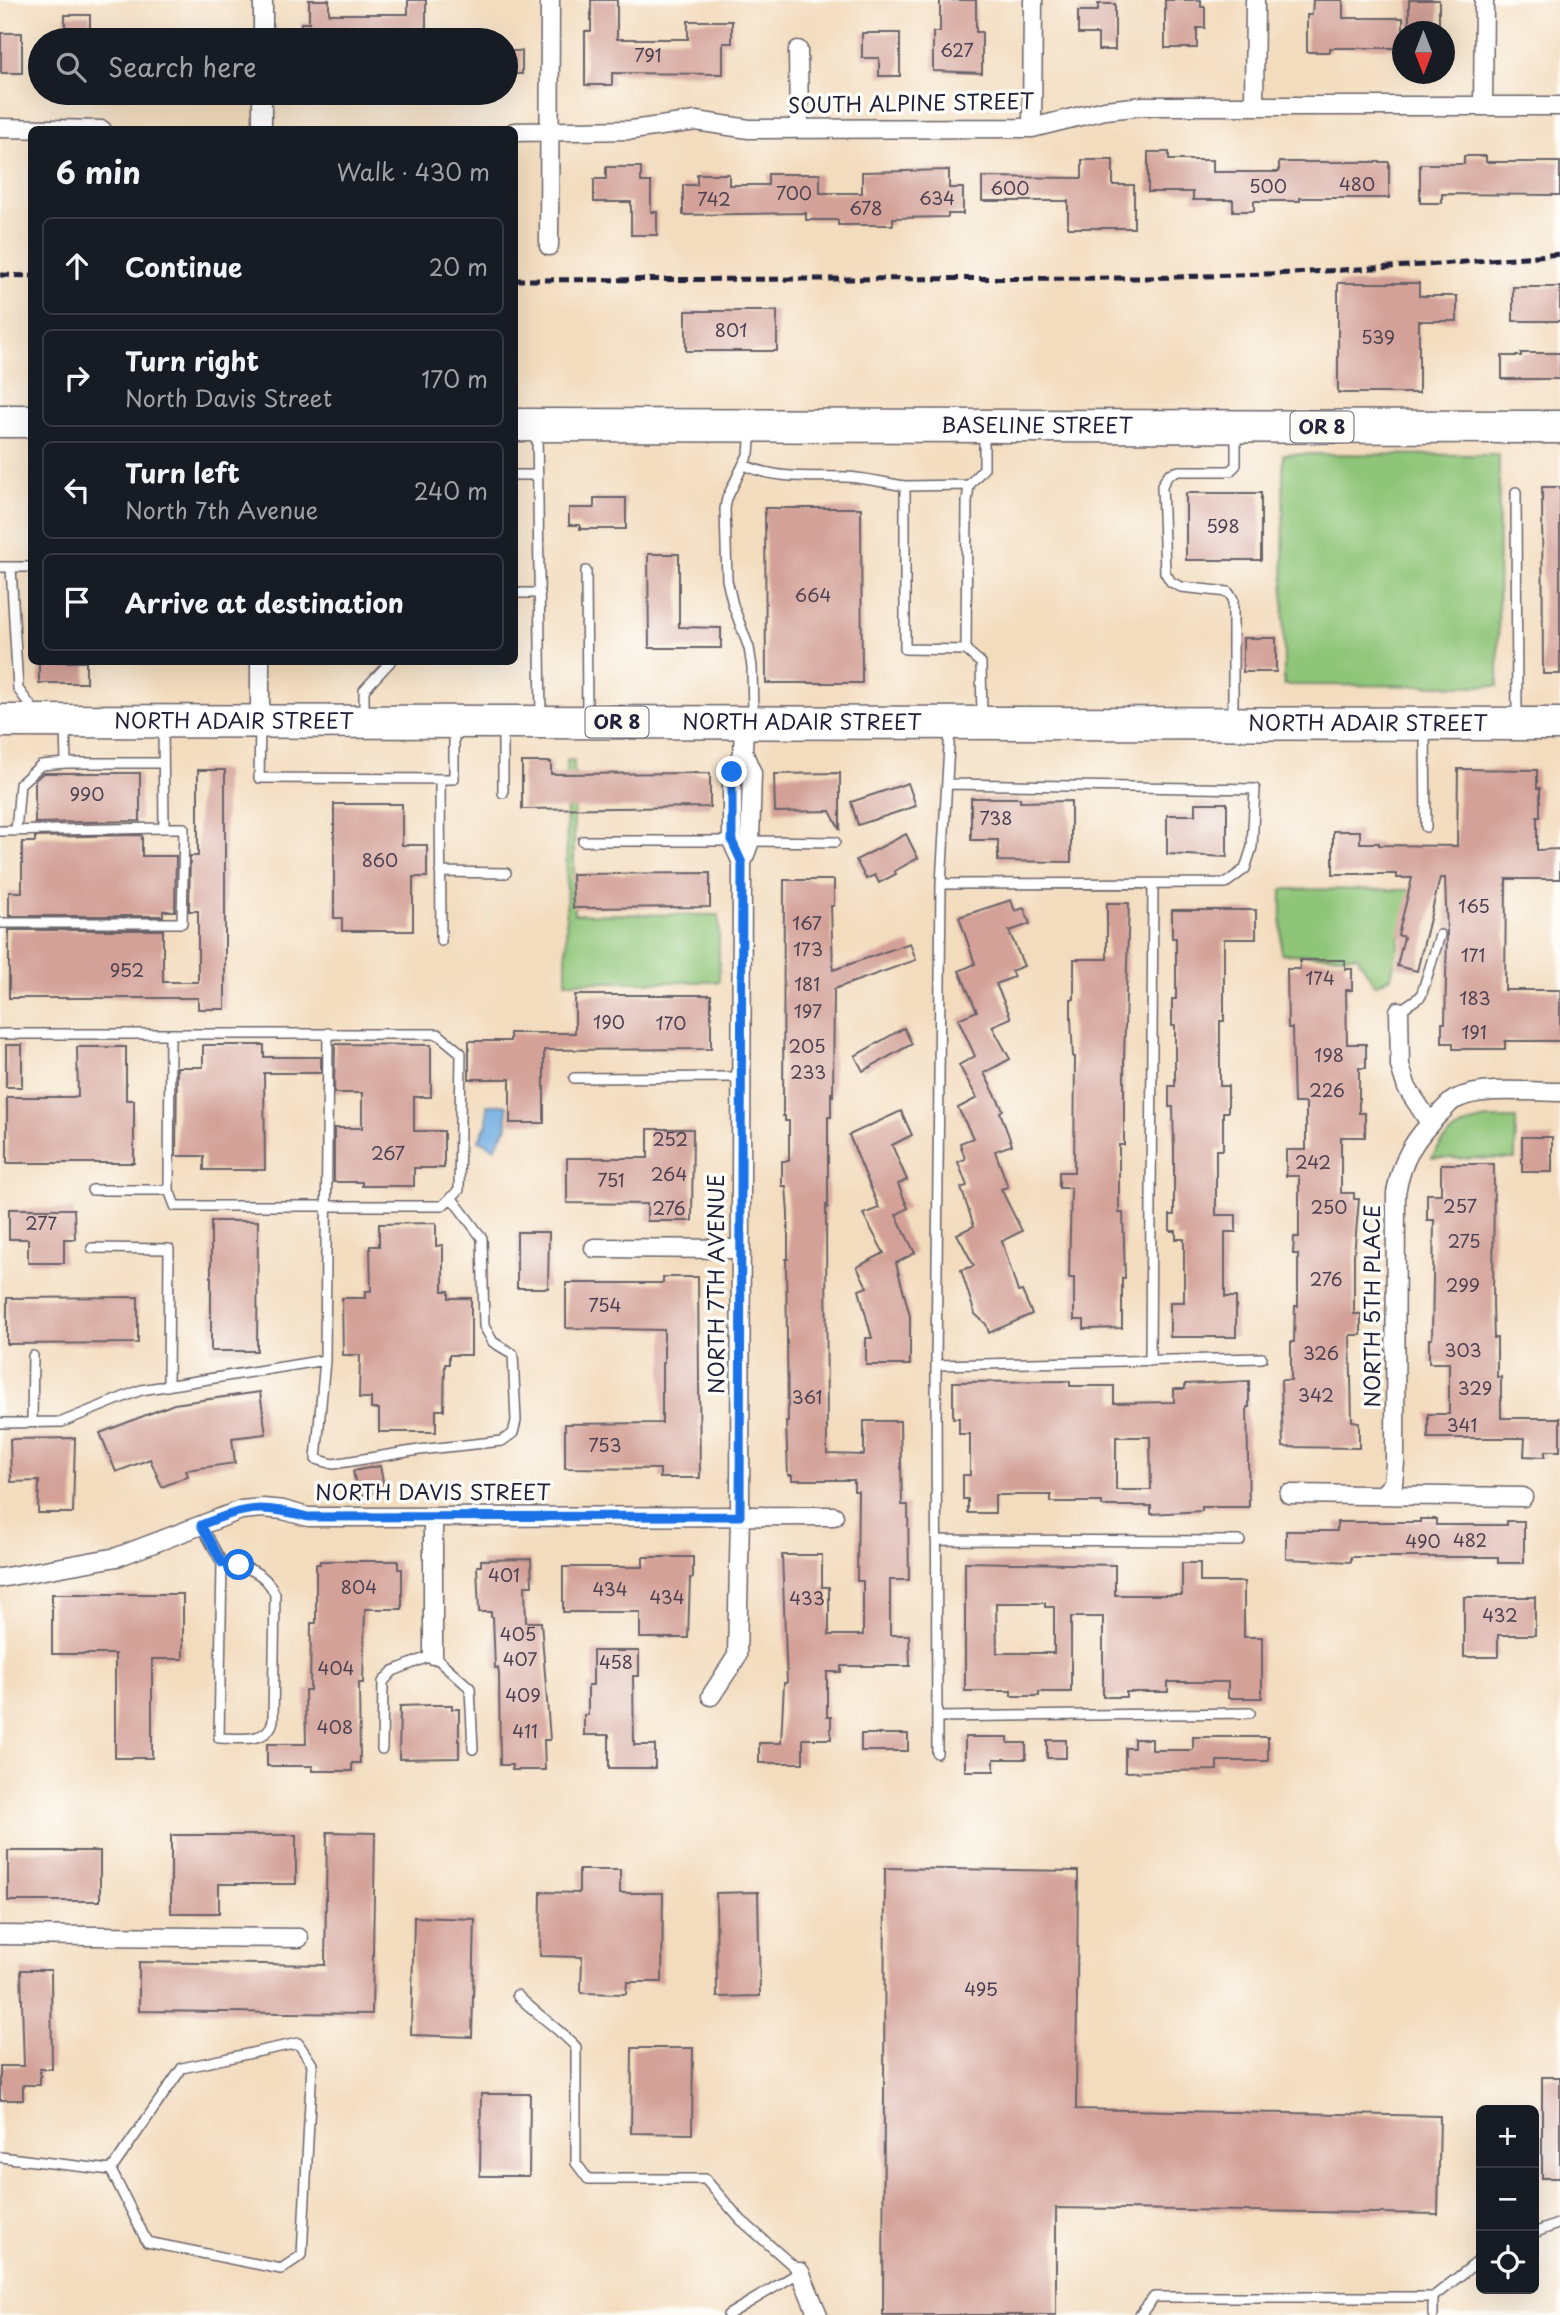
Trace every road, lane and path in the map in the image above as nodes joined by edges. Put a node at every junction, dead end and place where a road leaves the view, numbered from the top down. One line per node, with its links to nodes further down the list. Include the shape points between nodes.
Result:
1 (263, 0): 6 (street)
2 (551, 0): 18 (street)
3 (1033, 0): 14 (street)
4 (1255, 0): 9 (street)
5 (1484, 0): 10 (street)
6 (262, 28)
7 (798, 50): 16 (street)
8 (262, 105): 12 (street)
9 (1254, 106): 10 (street, SOUTH ALPINE STREET); 14 (street, SOUTH ALPINE STREET, via 1144,106 1105,110)
10 (1483, 106): 11 (street, SOUTH ALPINE STREET)
11 (1560, 106)
12 (262, 126)
13 (0, 128): 15 (street)
14 (1032, 128): 16 (street, SOUTH ALPINE STREET)
15 (28, 129)
16 (799, 129): 18 (street, SOUTH ALPINE STREET, via 749,129 696,121 632,130)
17 (518, 132): 18 (street, SOUTH ALPINE STREET)
18 (550, 132): 19 (street)
19 (550, 246)
20 (0, 421): 21 (highway)
21 (28, 421)
22 (526, 425): 23 (highway, BASELINE STREET / OR 8); 29 (lane)
23 (751, 426): 24 (highway, BASELINE STREET / OR 8); 27 (lane)
24 (984, 427): 25 (highway, BASELINE STREET / OR 8); 30 (lane, via 984,468)
25 (1236, 427): 26 (highway, BASELINE STREET / OR 8); 53 (lane, via 1236,465 1230,471 1179,471 1169,474 1162,485 1165,572 1171,582 1218,589 1233,599)
26 (1560, 427)
27 (744, 465): 31 (lane, via 776,475 847,477); 57 (lane, via 725,509 727,580 752,667)
28 (518, 475): 29 (lane)
29 (538, 475): 38 (lane)
30 (969, 485): 31 (lane); 39 (lane)
31 (905, 486): 39 (lane, via 905,649)
32 (1516, 492): 55 (lane)
33 (0, 567): 34 (lane)
34 (11, 567): 35 (lane); 43 (lane, via 18,689)
35 (28, 567)
36 (586, 571): 50 (lane)
37 (518, 593): 38 (lane)
38 (540, 593): 49 (lane)
39 (966, 650): 52 (lane, via 981,663)
40 (260, 665): 45 (street)
41 (387, 665): 46 (lane, via 365,690)
42 (0, 721): 43 (highway, NORTH ADAIR STREET / OR 8)
43 (53, 721): 44 (highway, NORTH ADAIR STREET / OR 8); 59 (lane)
44 (163, 721): 45 (highway, NORTH ADAIR STREET / OR 8); 58 (lane)
45 (260, 721): 46 (highway, NORTH ADAIR STREET / OR 8); 60 (lane, via 260,778)
46 (365, 722): 47 (highway, NORTH ADAIR STREET / OR 8)
47 (454, 722): 48 (highway, NORTH ADAIR STREET / OR 8); 60 (lane, via 454,779)
48 (503, 722): 49 (highway, NORTH ADAIR STREET / OR 8); 62 (lane)
49 (542, 722): 50 (highway, NORTH ADAIR STREET / OR 8)
50 (587, 722): 57 (highway, NORTH ADAIR STREET / OR 8)
51 (950, 722): 52 (highway, NORTH ADAIR STREET / OR 8); 57 (highway, NORTH ADAIR STREET / OR 8); 61 (lane)
52 (982, 722): 53 (highway, NORTH ADAIR STREET / OR 8)
53 (1233, 722): 54 (highway, NORTH ADAIR STREET / OR 8)
54 (1425, 723): 55 (highway, NORTH ADAIR STREET / OR 8); 63 (lane)
55 (1517, 724): 56 (highway, NORTH ADAIR STREET / OR 8)
56 (1560, 724)
57 (747, 732): 68 (street, NORTH 7TH AVENUE, via 752,772)
58 (163, 763): 59 (lane); 64 (lane)
59 (66, 764): 66 (lane, via 41,765 20,784)
60 (440, 779): 70 (lane)
61 (947, 784): 72 (lane); 73 (lane, via 1255,789 1252,846 1245,869 1226,883)
62 (503, 793)
63 (1426, 827)
64 (164, 828): 66 (lane); 74 (lane, via 184,828 183,923)
65 (0, 831): 66 (lane)
66 (16, 831)
67 (583, 841): 68 (lane)
68 (741, 841): 69 (lane); 82 (street, NORTH 7TH AVENUE)
69 (835, 842)
70 (440, 872): 71 (lane); 76 (lane)
71 (506, 873)
72 (942, 884): 73 (lane); 96 (lane)
73 (1153, 885): 95 (lane)
74 (0, 923)
75 (1440, 936): 77 (lane, via 1421,996)
76 (441, 941)
77 (1399, 1011): 84 (street, via 1400,1066 1406,1088)
78 (328, 1033): 80 (lane); 87 (lane, via 438,1034 461,1053 459,1189); 88 (lane)
79 (0, 1034): 80 (lane)
80 (170, 1034): 85 (lane)
81 (574, 1077): 82 (lane)
82 (740, 1077): 91 (street, NORTH 7TH AVENUE)
83 (1560, 1092): 84 (street, NORTH 5TH PLACE, via 1483,1093 1455,1099)
84 (1430, 1123): 101 (street, NORTH 5TH PLACE, via 1410,1148 1396,1193 1395,1463 1393,1484)
85 (169, 1189): 86 (lane); 88 (lane, via 175,1206)
86 (92, 1190)
87 (451, 1197): 88 (lane, via 442,1206); 94 (lane, via 482,1238 484,1326 493,1342 513,1354 513,1433 502,1441 333,1464 316,1459)
88 (327, 1206): 94 (lane)
89 (92, 1248): 97 (lane, via 169,1249)
90 (594, 1248): 91 (street)
91 (739, 1249): 103 (street, NORTH 7TH AVENUE)
92 (33, 1356): 98 (lane)
93 (1262, 1358): 95 (lane)
94 (325, 1360): 97 (lane)
95 (1150, 1360): 96 (lane)
96 (936, 1365): 107 (lane)
97 (169, 1386): 98 (lane, via 141,1390 62,1422)
98 (32, 1422): 99 (lane)
99 (0, 1423)
100 (1290, 1494): 101 (street)
101 (1382, 1494): 102 (street)
102 (1523, 1497)
103 (740, 1516): 104 (street, NORTH DAVIS STREET); 105 (street, NORTH DAVIS STREET); 112 (street, NORTH 7TH AVENUE, via 737,1656)
104 (834, 1516)
105 (433, 1517): 106 (street, NORTH DAVIS STREET, via 308,1517 263,1508 241,1510); 111 (street)
106 (201, 1525): 109 (lane); 110 (street, NORTH DAVIS STREET, via 117,1557)
107 (936, 1540): 108 (lane); 114 (lane)
108 (1240, 1541)
109 (222, 1563): 109 (lane, via 219,1738 254,1739 265,1734 273,1721 275,1594 252,1569)
110 (0, 1578)
111 (433, 1655): 115 (lane, via 393,1671 383,1682); 116 (lane, via 470,1688)
112 (711, 1696)
113 (1251, 1713): 114 (lane)
114 (937, 1717): 117 (lane)
115 (382, 1749)
116 (473, 1749)
117 (937, 1753)
118 (0, 1935): 119 (street)
119 (299, 1938)
120 (517, 1995): 126 (lane, via 576,2047 576,2164 588,2179 705,2179 741,2220)
121 (0, 2157): 122 (lane)
122 (111, 2170): 122 (lane, via 182,2068 298,2043 312,2064 302,2255 281,2269 147,2242)
123 (1560, 2223): 124 (lane)
124 (1539, 2231)
125 (1476, 2263): 127 (lane)
126 (800, 2272): 128 (lane); 129 (street)
127 (1433, 2297): 130 (lane, via 1154,2297); 131 (lane)
128 (729, 2315)
129 (818, 2315)
130 (1140, 2315)
131 (1433, 2315)

